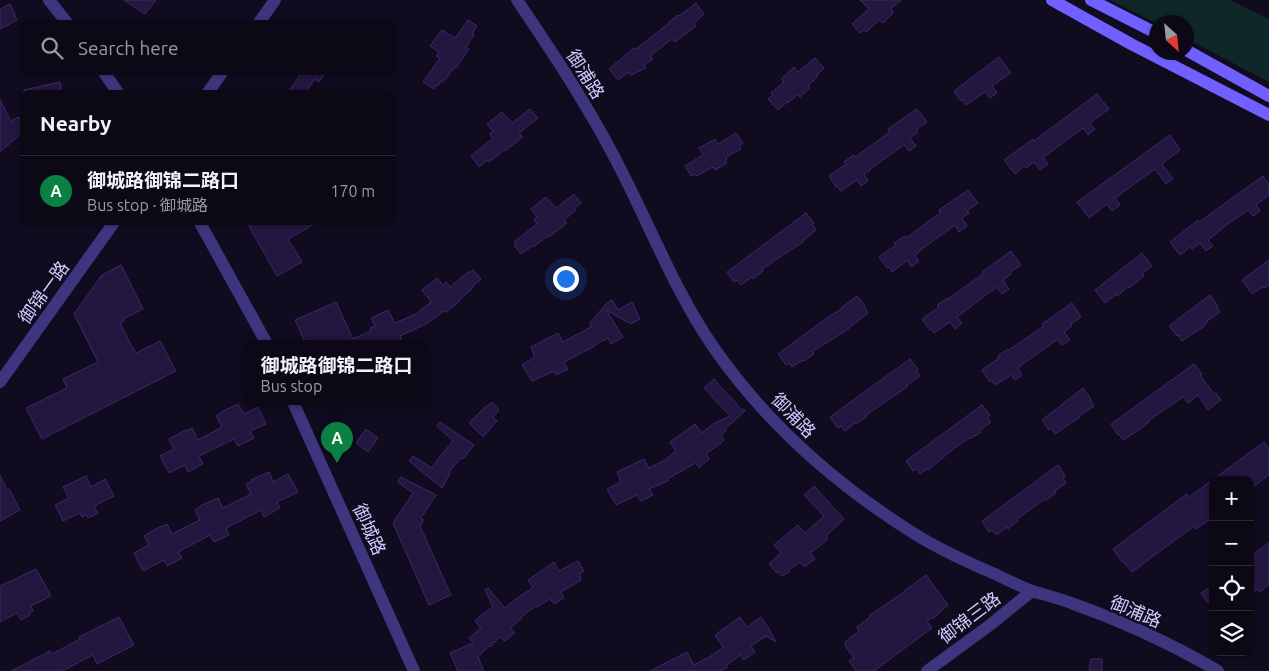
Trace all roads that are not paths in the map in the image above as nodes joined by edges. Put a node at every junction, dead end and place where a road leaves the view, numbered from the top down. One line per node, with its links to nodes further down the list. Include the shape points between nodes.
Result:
1 (49, 0): 6 (street)
2 (275, 0): 7 (street)
3 (517, 0): 21 (street, 御浦路, via 599,129 699,325 729,369 763,408 803,449 880,511 943,550)
4 (1052, 0): 15 (main road)
5 (1091, 0): 8 (main road)
6 (65, 20)
7 (261, 20)
8 (1149, 29)
9 (1194, 54): 14 (main road)
10 (106, 75): 12 (street)
11 (220, 75): 13 (street)
12 (116, 90)
13 (210, 90)
14 (1269, 96)
15 (1269, 115)
16 (112, 225): 19 (street, 御锦一路)
17 (201, 225): 18 (street)
18 (265, 340)
19 (0, 382)
20 (294, 405): 22 (street, 御城路)
21 (1032, 590): 23 (street, 御锦三路); 24 (street, 御浦路, via 1114,620)
22 (414, 671)
23 (927, 671)
24 (1218, 671)

